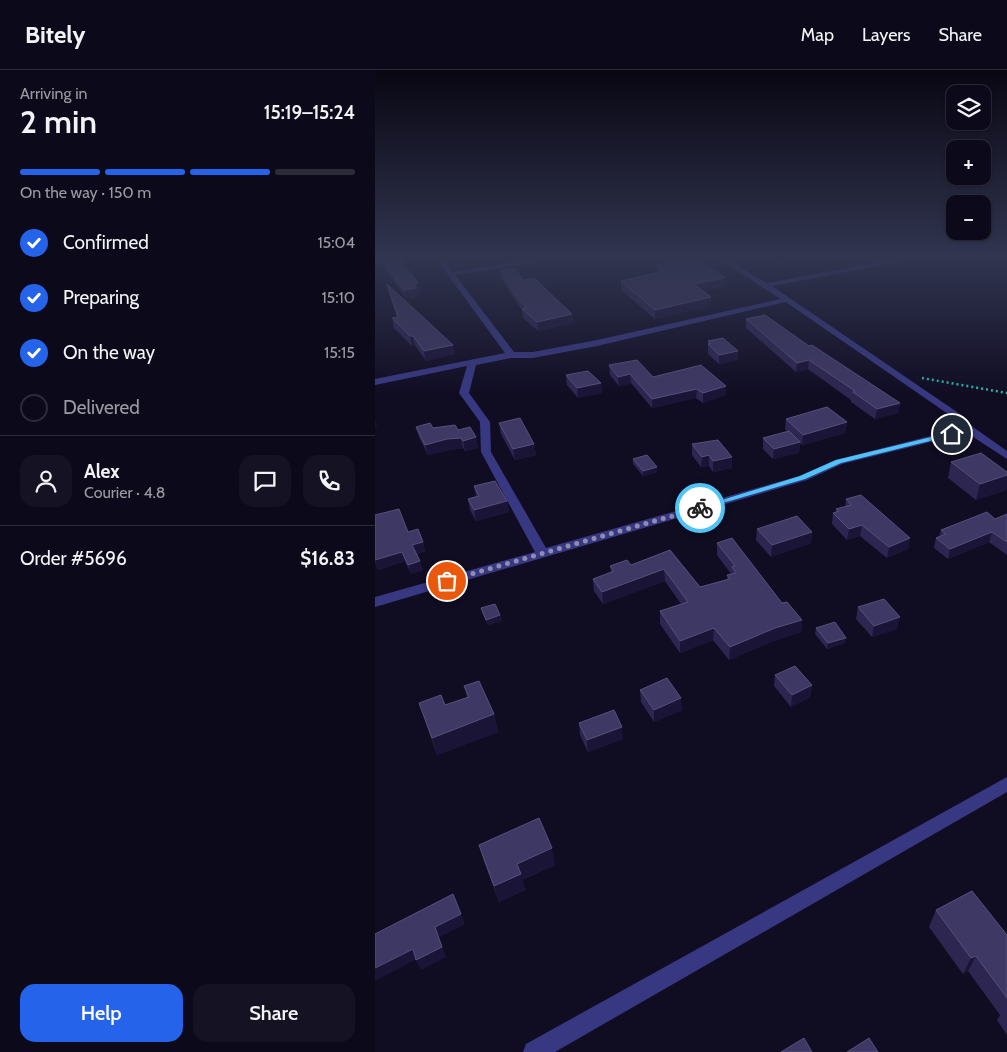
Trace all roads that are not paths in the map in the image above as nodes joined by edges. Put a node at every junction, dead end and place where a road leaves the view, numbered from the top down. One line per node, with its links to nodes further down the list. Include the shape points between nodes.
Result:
1 (472, 303): 4 (street)
2 (773, 303): 4 (street, via 597,343)
3 (789, 303): 7 (street, via 954,414)
4 (511, 356): 5 (street)
5 (472, 363): 6 (street); 9 (street, via 465,393 485,422 486,452)
6 (375, 382)
7 (969, 429): 8 (street); 9 (street, via 839,462 803,478)
8 (1007, 456)
9 (542, 553): 10 (street)
10 (375, 602)
11 (1007, 784): 12 (street)
12 (534, 1052)

